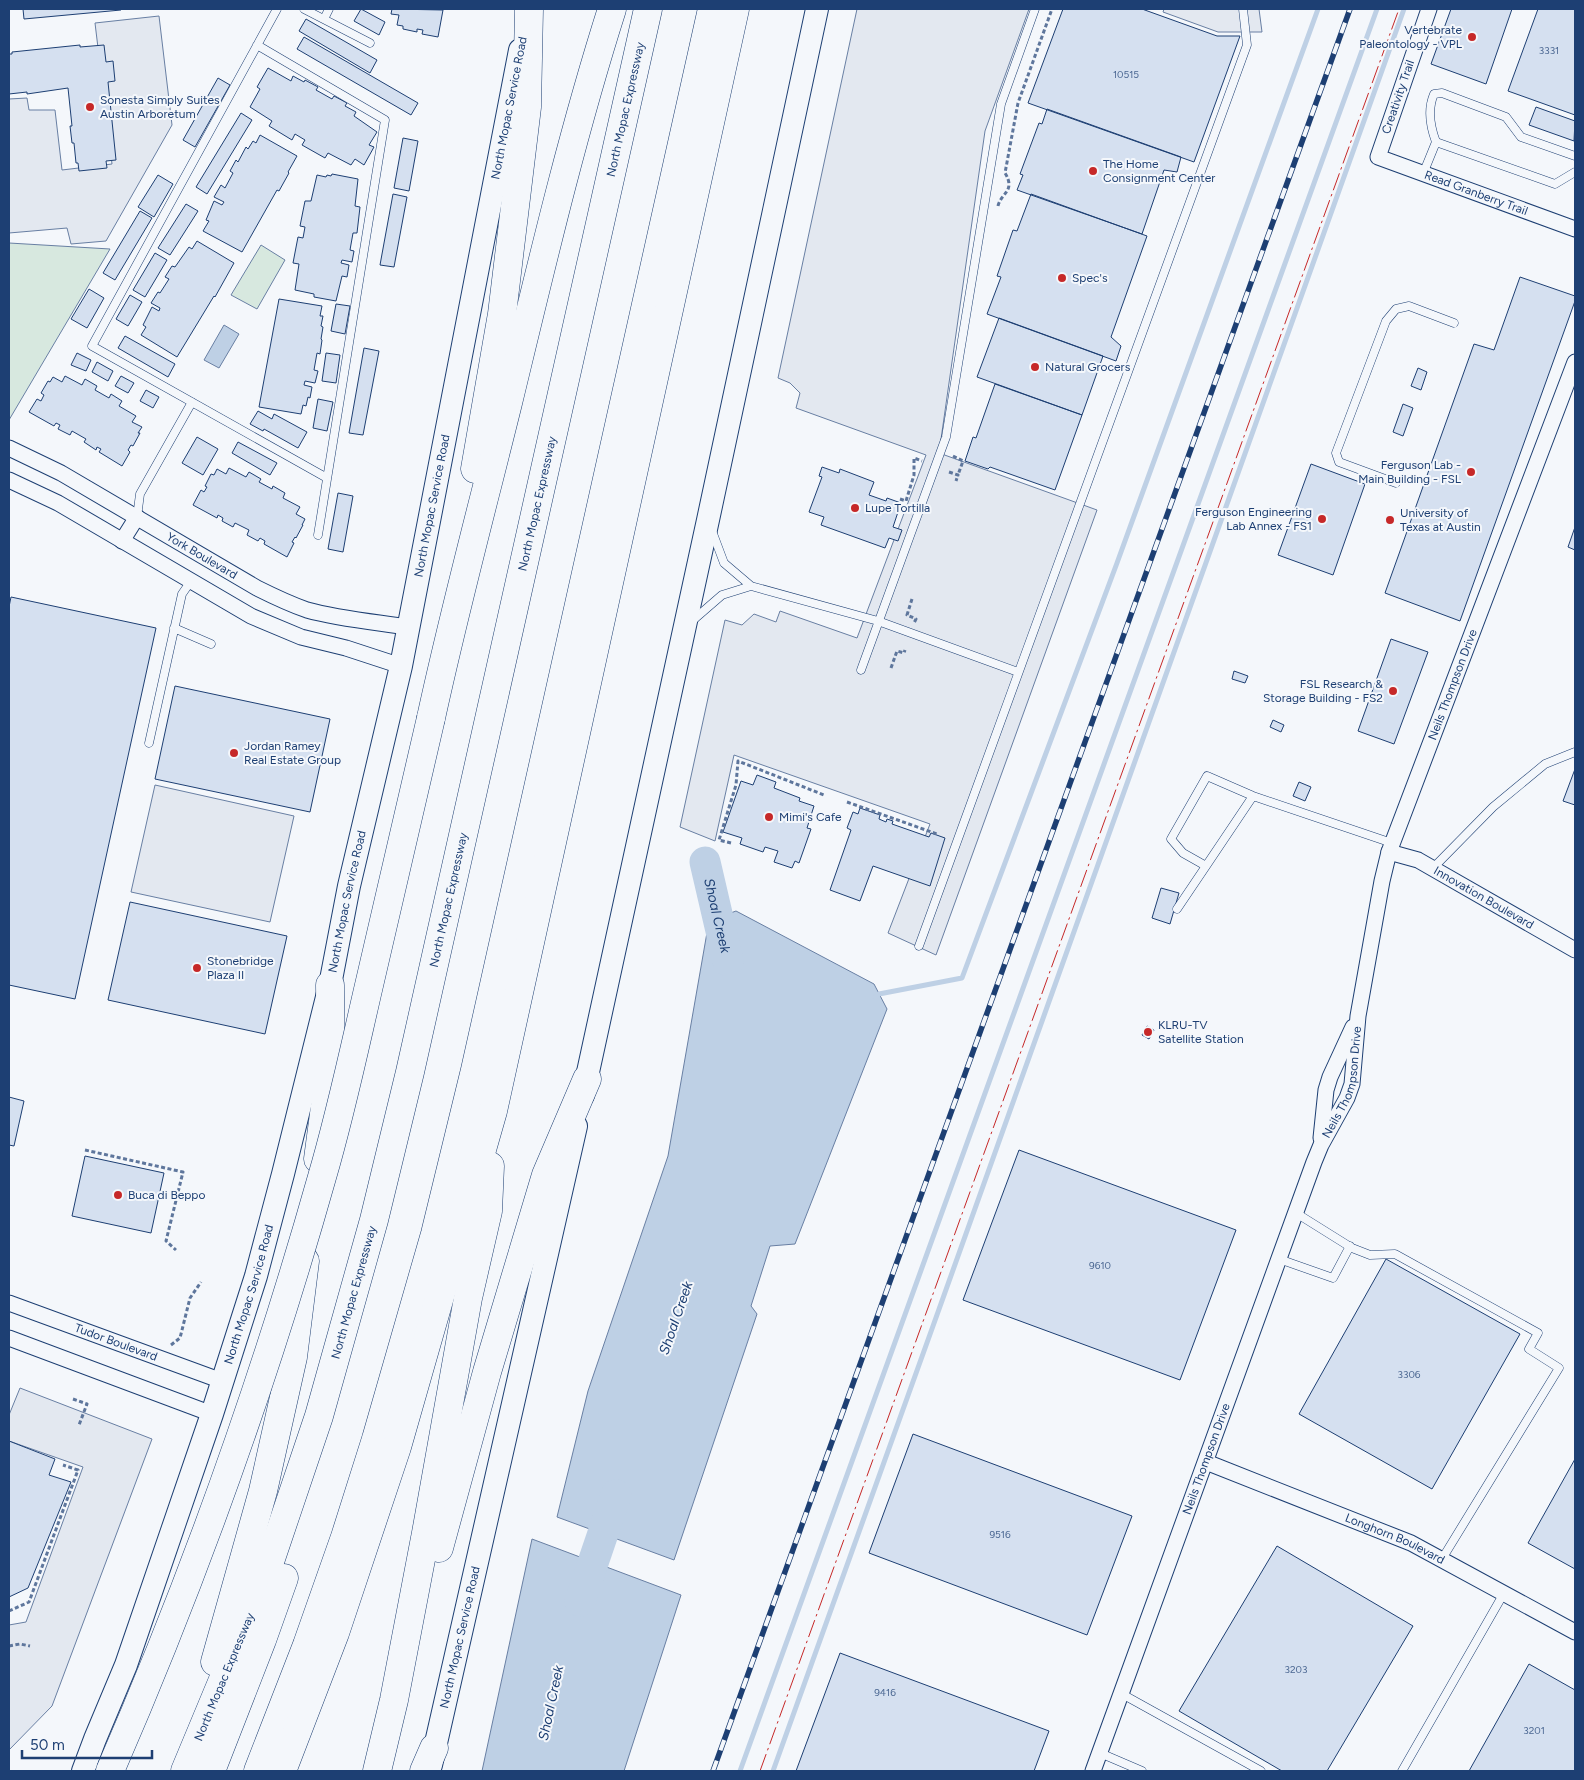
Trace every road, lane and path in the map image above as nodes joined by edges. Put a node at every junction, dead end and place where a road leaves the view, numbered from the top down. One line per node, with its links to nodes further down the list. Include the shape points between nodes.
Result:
1 (277, 9): 17 (lane)
2 (304, 9): 15 (lane)
3 (330, 9): 15 (lane)
4 (528, 9): 47 (highway, via 527,107 503,304); 48 (main road, North Mopac Service Road)
5 (612, 9): 47 (highway, via 569,154)
6 (648, 9): 100 (highway, North Mopac Expressway, via 374,1220 319,1416 284,1523 260,1590)
7 (666, 9): 106 (highway, via 394,1216 337,1418 302,1526)
8 (712, 9): 107 (highway, via 477,1060 435,1234 345,1537)
9 (735, 9): 73 (highway)
10 (817, 9): 39 (main road, North Mopac Service Road)
11 (1036, 9): 45 (lane, via 1001,104 946,437)
12 (1052, 9): 23 (path, via 1018,102 1005,173 1009,179 1007,194 1000,200)
13 (1243, 9): 56 (lane, via 1246,45)
14 (1429, 9): 20 (street, Creativity Trail)
15 (324, 19): 16 (lane)
16 (370, 43)
17 (257, 45): 27 (lane, via 92,346); 33 (lane, via 385,120)
18 (1436, 142): 19 (lane, via 1430,125 1430,102 1434,94 1442,93 1506,117 1522,136); 21 (lane, via 1555,184); 22 (lane)
19 (1575, 156)
20 (1378, 157): 22 (street, Read Granberry Trail)
21 (1575, 172)
22 (1424, 174): 24 (street, Read Granberry Trail)
23 (998, 209)
24 (1575, 229)
25 (1454, 323): 36 (lane, via 1408,306 1396,309 1386,321 1336,453 1338,462)
26 (1575, 362): 64 (street, Neils Thompson Drive)
27 (192, 402): 33 (lane); 38 (lane, via 140,494)
28 (9, 448): 38 (street, York Boulevard, via 62,473)
29 (955, 448): 32 (path, via 953,457 963,460)
30 (922, 461): 37 (path, via 914,458 914,475 906,501)
31 (949, 472): 32 (path)
32 (958, 475): 35 (path)
33 (327, 478): 40 (lane)
34 (9, 480): 41 (street, via 58,503)
35 (956, 481)
36 (1396, 483)
37 (900, 499)
38 (137, 517): 41 (street); 48 (street, York Boulevard, via 282,601 325,614)
39 (708, 520): 43 (lane, via 724,563); 50 (main road, North Mopac Service Road)
40 (318, 535)
41 (122, 541): 42 (street)
42 (191, 581): 49 (lane, via 182,594); 53 (street, via 251,616 301,637)
43 (751, 586): 45 (lane); 50 (lane, via 722,596)
44 (912, 599): 46 (path, via 907,615 916,619)
45 (878, 621): 55 (lane); 56 (lane)
46 (914, 625)
47 (451, 626): 105 (highway, bridge, via 323,1175 247,1418 204,1539)
48 (408, 627): 53 (main road, North Mopac Service Road)
49 (174, 628): 51 (lane); 57 (lane)
50 (684, 629): 72 (main road, North Mopac Service Road)
51 (211, 644)
52 (905, 650): 54 (path, via 897,650)
53 (401, 666): 70 (main road, North Mopac Service Road, via 349,886)
54 (891, 668)
55 (861, 670)
56 (1018, 672): 68 (lane)
57 (149, 743)
58 (1575, 752): 66 (lane, via 1545,764 1493,807)
59 (824, 795): 63 (path, via 738,761 736,785 719,840)
60 (1253, 796): 64 (lane); 65 (lane); 65 (lane, via 1207,776 1171,839 1183,853)
61 (847, 802): 62 (path)
62 (937, 834)
63 (732, 843)
64 (1391, 848): 66 (street, Innovation Boulevard); 71 (street, Neils Thompson Drive)
65 (1206, 866): 67 (lane)
66 (1433, 868): 69 (street, Innovation Boulevard)
67 (1177, 909)
68 (919, 946)
69 (1575, 950)
70 (330, 985): 84 (main road, North Mopac Service Road, via 256,1276); 100 (highway, via 331,1061 293,1357 263,1491)
71 (1358, 1016): 74 (street, Neils Thompson Drive, via 1326,1090); 74 (street, Neils Thompson Drive, via 1352,1084)
72 (587, 1079): 97 (highway, via 546,1175 487,1372 416,1644); 101 (main road, North Mopac Service Road)
73 (493, 1111): 97 (highway, via 488,1211 468,1298); 108 (highway, via 397,1447 335,1633)
74 (1321, 1146): 76 (street, Neils Thompson Drive)
75 (85, 1150): 78 (path, via 183,1172 166,1241)
76 (1296, 1213): 77 (lane); 79 (street, Neils Thompson Drive)
77 (1350, 1246): 79 (lane, via 1332,1278); 90 (lane, via 1370,1255 1395,1254 1538,1333 1529,1349 1560,1368)
78 (176, 1250)
79 (1279, 1259): 88 (street, Neils Thompson Drive)
80 (201, 1282): 83 (path, via 190,1298 180,1338)
81 (9, 1303): 84 (street, Tudor Boulevard)
82 (9, 1338): 86 (street)
83 (171, 1345)
84 (222, 1381): 86 (main road, North Mopac Service Road)
85 (73, 1399): 87 (path, via 87,1404)
86 (212, 1414): 98 (main road, North Mopac Service Road, via 126,1665)
87 (79, 1425)
88 (1206, 1462): 90 (street, Longhorn Boulevard, via 1411,1543); 96 (street, Neils Thompson Drive)
89 (63, 1465): 92 (path, via 78,1470 30,1602)
90 (1442, 1559): 91 (street, Longhorn Boulevard)
91 (1504, 1593): 93 (street, Longhorn Boulevard); 112 (lane)
92 (9, 1611)
93 (1575, 1632)
94 (9, 1646): 95 (path)
95 (30, 1646)
96 (1122, 1694): 99 (street, Neils Thompson Drive); 111 (lane)
97 (394, 1700): 102 (highway)
98 (95, 1739): 103 (main road); 104 (main road, North Mopac Service Road)
99 (1100, 1753): 109 (street, Neils Thompson Drive); 110 (lane)
100 (189, 1760)
101 (429, 1763)
102 (378, 1768)
103 (75, 1771)
104 (83, 1771)
105 (110, 1771)
106 (211, 1771)
107 (258, 1771)
108 (282, 1771)
109 (1094, 1771)
110 (1142, 1771)
111 (1261, 1771)
112 (1402, 1771)

